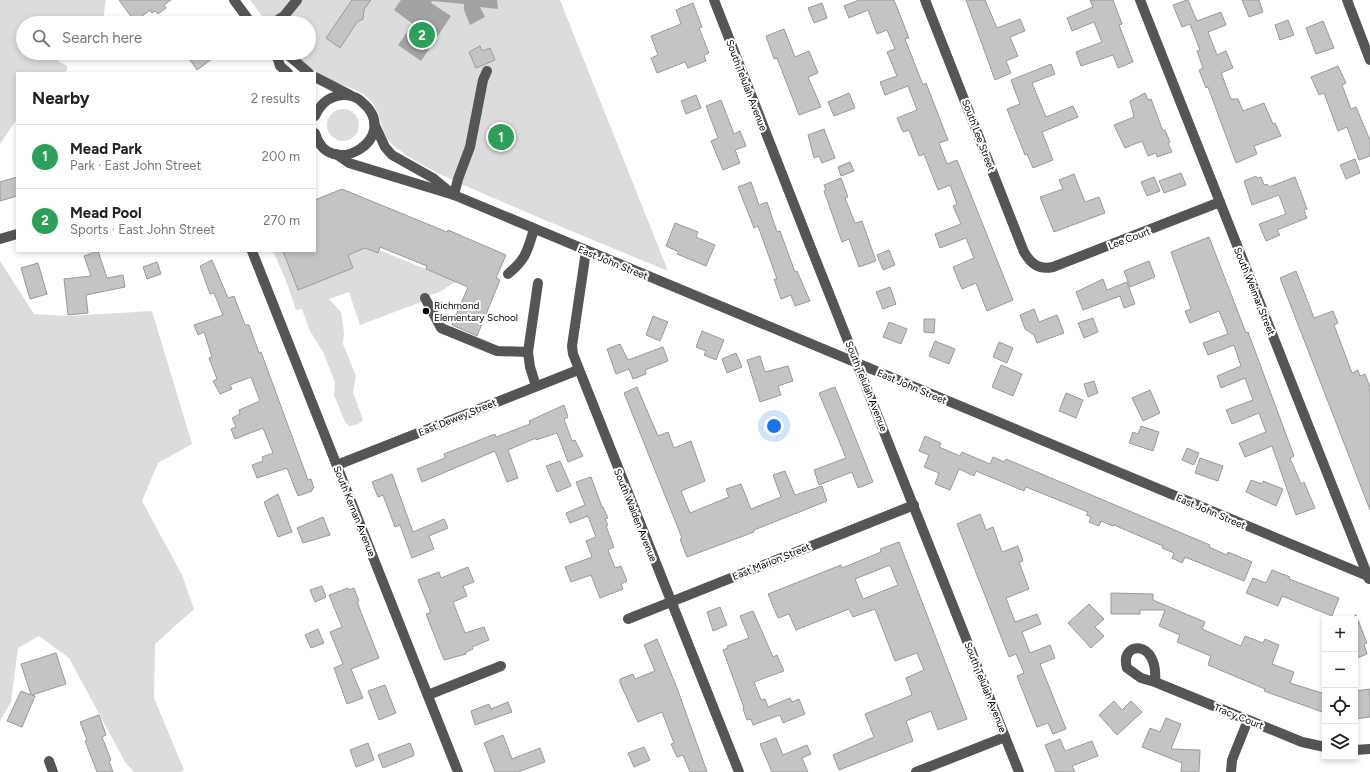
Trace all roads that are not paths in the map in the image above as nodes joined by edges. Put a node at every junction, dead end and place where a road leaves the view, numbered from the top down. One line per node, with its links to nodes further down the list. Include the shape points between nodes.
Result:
1 (234, 0): 7 (street)
2 (297, 0): 8 (street)
3 (714, 0): 34 (street, South Telulah Avenue)
4 (926, 0): 29 (street, South Lee Street, via 1024,252)
5 (1140, 0): 23 (street, South Weimar Street)
6 (1347, 0): 11 (street)
7 (246, 16)
8 (284, 16)
9 (279, 60): 13 (street, via 280,66)
10 (294, 60): 14 (street)
11 (1370, 60)
12 (487, 71): 22 (street, via 470,147)
13 (287, 72)
14 (308, 72)
15 (316, 78): 16 (street)
16 (352, 96): 17 (street, via 342,95 325,101); 18 (street, East John Street, via 367,106)
17 (316, 114)
18 (374, 123): 21 (street, via 373,133 363,148 346,155); 22 (street, East John Street, via 385,148 392,155 433,178)
19 (316, 135): 21 (street, via 321,145)
20 (316, 152): 21 (street)
21 (332, 153): 22 (street, East John Street, via 349,163)
22 (454, 195): 24 (street, East John Street)
23 (1220, 202): 29 (street, Lee Court, via 1054,267); 39 (street, South Weimar Street)
24 (534, 229): 27 (street, East John Street); 30 (street, via 521,263)
25 (16, 234): 26 (street)
26 (0, 238)
27 (586, 251): 34 (street, East John Street); 35 (street, South Walden Avenue, via 572,346)
28 (252, 252): 37 (street, South Kernan Avenue)
29 (1037, 267)
30 (508, 274)
31 (538, 283): 33 (street)
32 (425, 298): 33 (street, via 441,328 497,351)
33 (528, 352): 36 (street)
34 (858, 364): 38 (street, South Telulah Avenue); 39 (street, East John Street)
35 (578, 370): 36 (street, East Dewey Street); 40 (street, South Walden Avenue)
36 (536, 386): 37 (street, East Dewey Street)
37 (337, 465): 44 (street, South Kernan Avenue)
38 (914, 505): 40 (street, East Marion Street); 46 (street, South Telulah Avenue)
39 (1369, 579)
40 (671, 601): 41 (street, East Marion Street); 53 (street, South Walden Avenue)
41 (628, 619)
42 (501, 666): 44 (street)
43 (1155, 682): 45 (street, Tracy Court)
44 (428, 695): 52 (street, South Kernan Avenue)
45 (1248, 720): 47 (street, Tracy Court, via 1302,742); 56 (street, via 1232,760)
46 (1005, 737): 54 (street); 55 (street, South Telulah Avenue)
47 (1322, 746)
48 (1370, 749): 49 (street)
49 (1358, 750)
50 (49, 761): 51 (street)
51 (53, 772)
52 (458, 772)
53 (739, 772)
54 (916, 772)
55 (1019, 772)
56 (1231, 772)

